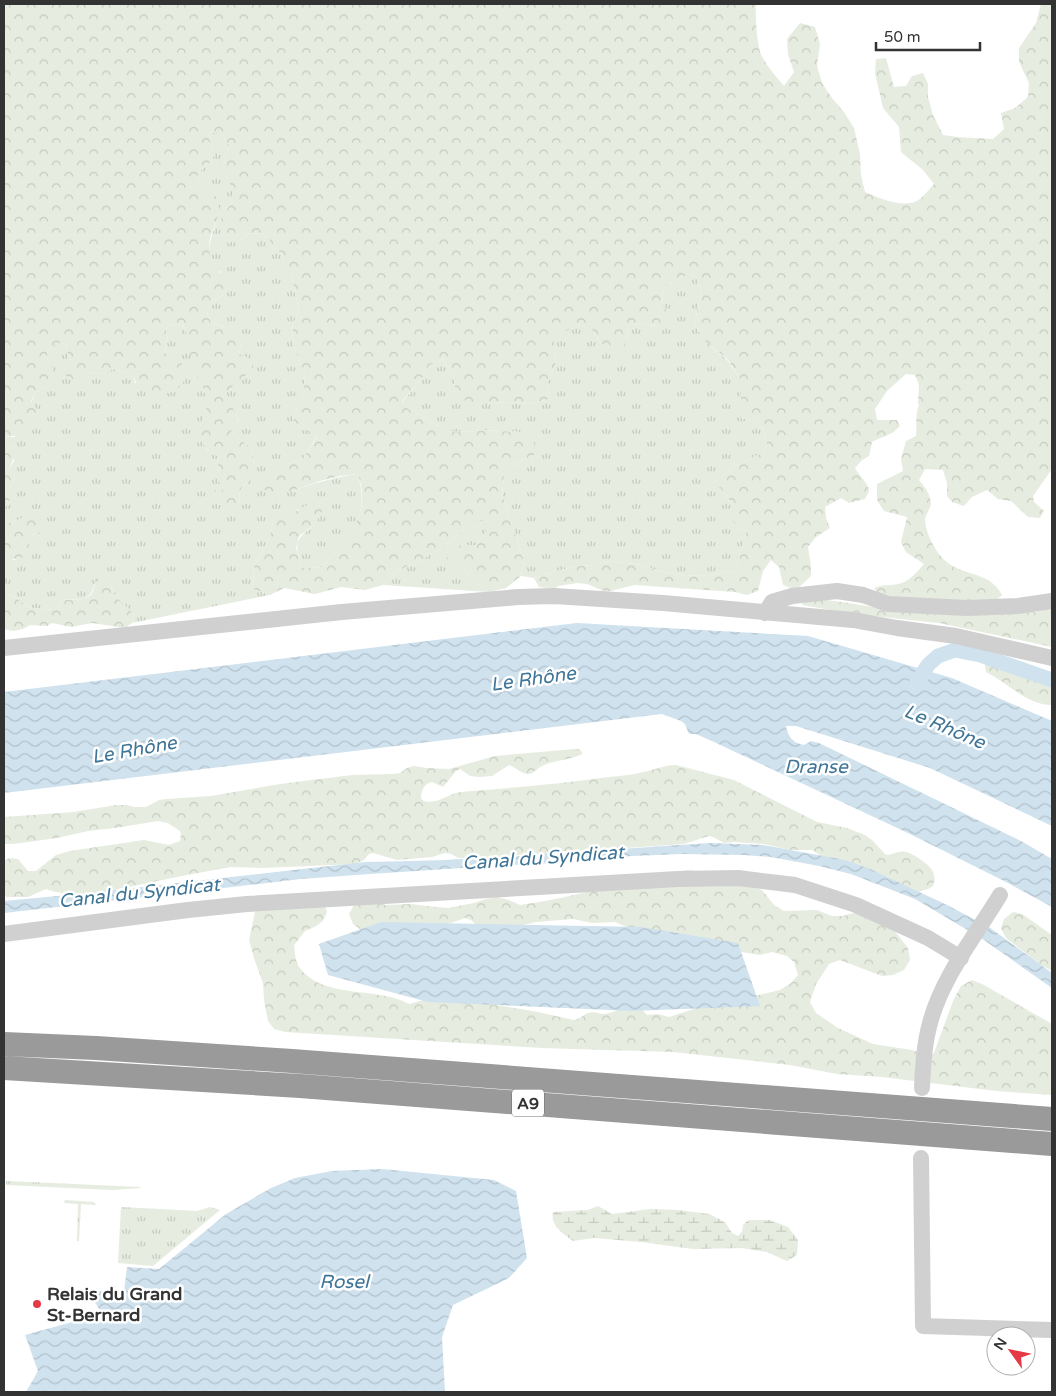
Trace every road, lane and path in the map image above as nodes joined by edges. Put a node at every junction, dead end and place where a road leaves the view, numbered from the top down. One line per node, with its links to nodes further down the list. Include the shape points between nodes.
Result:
1 (1052, 600): 2 (street, via 1018,606 967,608 888,604 863,595 837,591 792,596 772,602)
2 (765, 613): 3 (street, via 663,603 518,597); 4 (street, via 853,620 956,636)
3 (4, 648)
4 (1052, 658)
5 (996, 901): 7 (street)
6 (4, 934): 7 (street, via 247,904 738,878 796,885 856,904)
7 (963, 953): 10 (street, via 930,1022)
8 (4, 1044): 11 (highway, A9, via 292,1061)
9 (4, 1068): 12 (highway, A9, via 300,1086)
10 (922, 1088)
11 (1052, 1120)
12 (1052, 1144)
13 (921, 1158): 14 (street, via 924,1326)
14 (1052, 1330)

